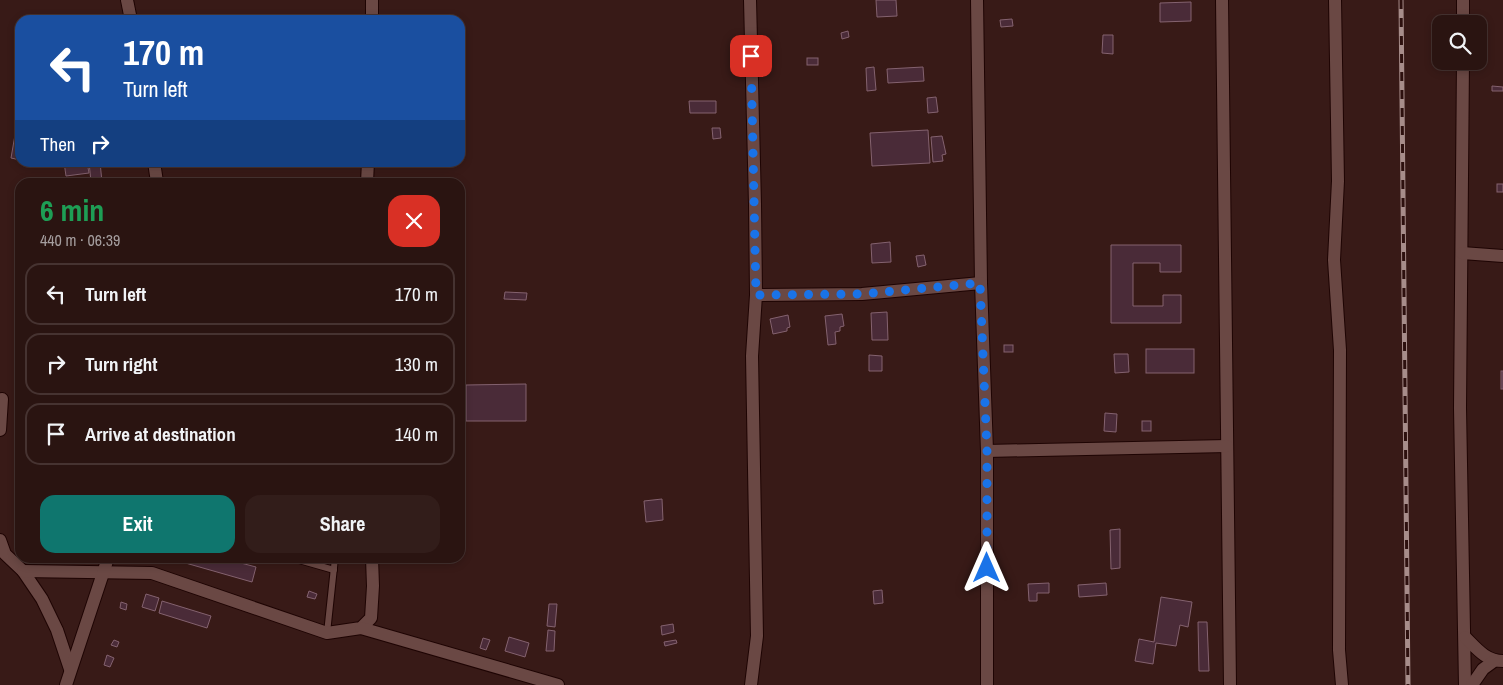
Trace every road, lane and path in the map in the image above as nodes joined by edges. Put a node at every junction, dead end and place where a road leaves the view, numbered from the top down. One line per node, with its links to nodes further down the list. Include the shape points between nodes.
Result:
1 (127, 0): 8 (street)
2 (372, 0): 9 (street)
3 (750, 0): 15 (street)
4 (977, 0): 14 (street)
5 (1222, 0): 18 (street)
6 (1335, 0): 39 (street, via 1338,181 1334,260 1340,350 1339,650)
7 (1463, 0): 10 (street)
8 (130, 15)
9 (372, 15)
10 (1463, 15)
11 (1463, 70): 12 (street)
12 (1462, 252): 13 (street); 31 (street, via 1460,408)
13 (1503, 256)
14 (980, 283): 15 (street, via 862,294); 19 (street)
15 (756, 295): 36 (street, via 752,356 757,636)
16 (2, 399): 17 (street)
17 (0, 430)
18 (1227, 446): 19 (street); 38 (street)
19 (987, 451): 37 (street)
20 (0, 540): 21 (street)
21 (2, 554): 27 (street)
22 (106, 563): 28 (street)
23 (310, 563): 26 (lane)
24 (335, 563): 26 (lane)
25 (372, 563): 29 (street, via 371,618)
26 (334, 570): 30 (lane)
27 (23, 571): 28 (street); 33 (street, via 57,630)
28 (104, 571): 30 (street, via 152,573); 33 (street)
29 (360, 628): 30 (street); 35 (street)
30 (328, 633)
31 (1465, 637): 32 (street, via 1482,655); 40 (street)
32 (1499, 661): 41 (street, via 1483,669)
33 (70, 669): 34 (street)
34 (66, 685)
35 (558, 685)
36 (751, 685)
37 (987, 685)
38 (1230, 685)
39 (1342, 685)
40 (1465, 685)
41 (1472, 685)

